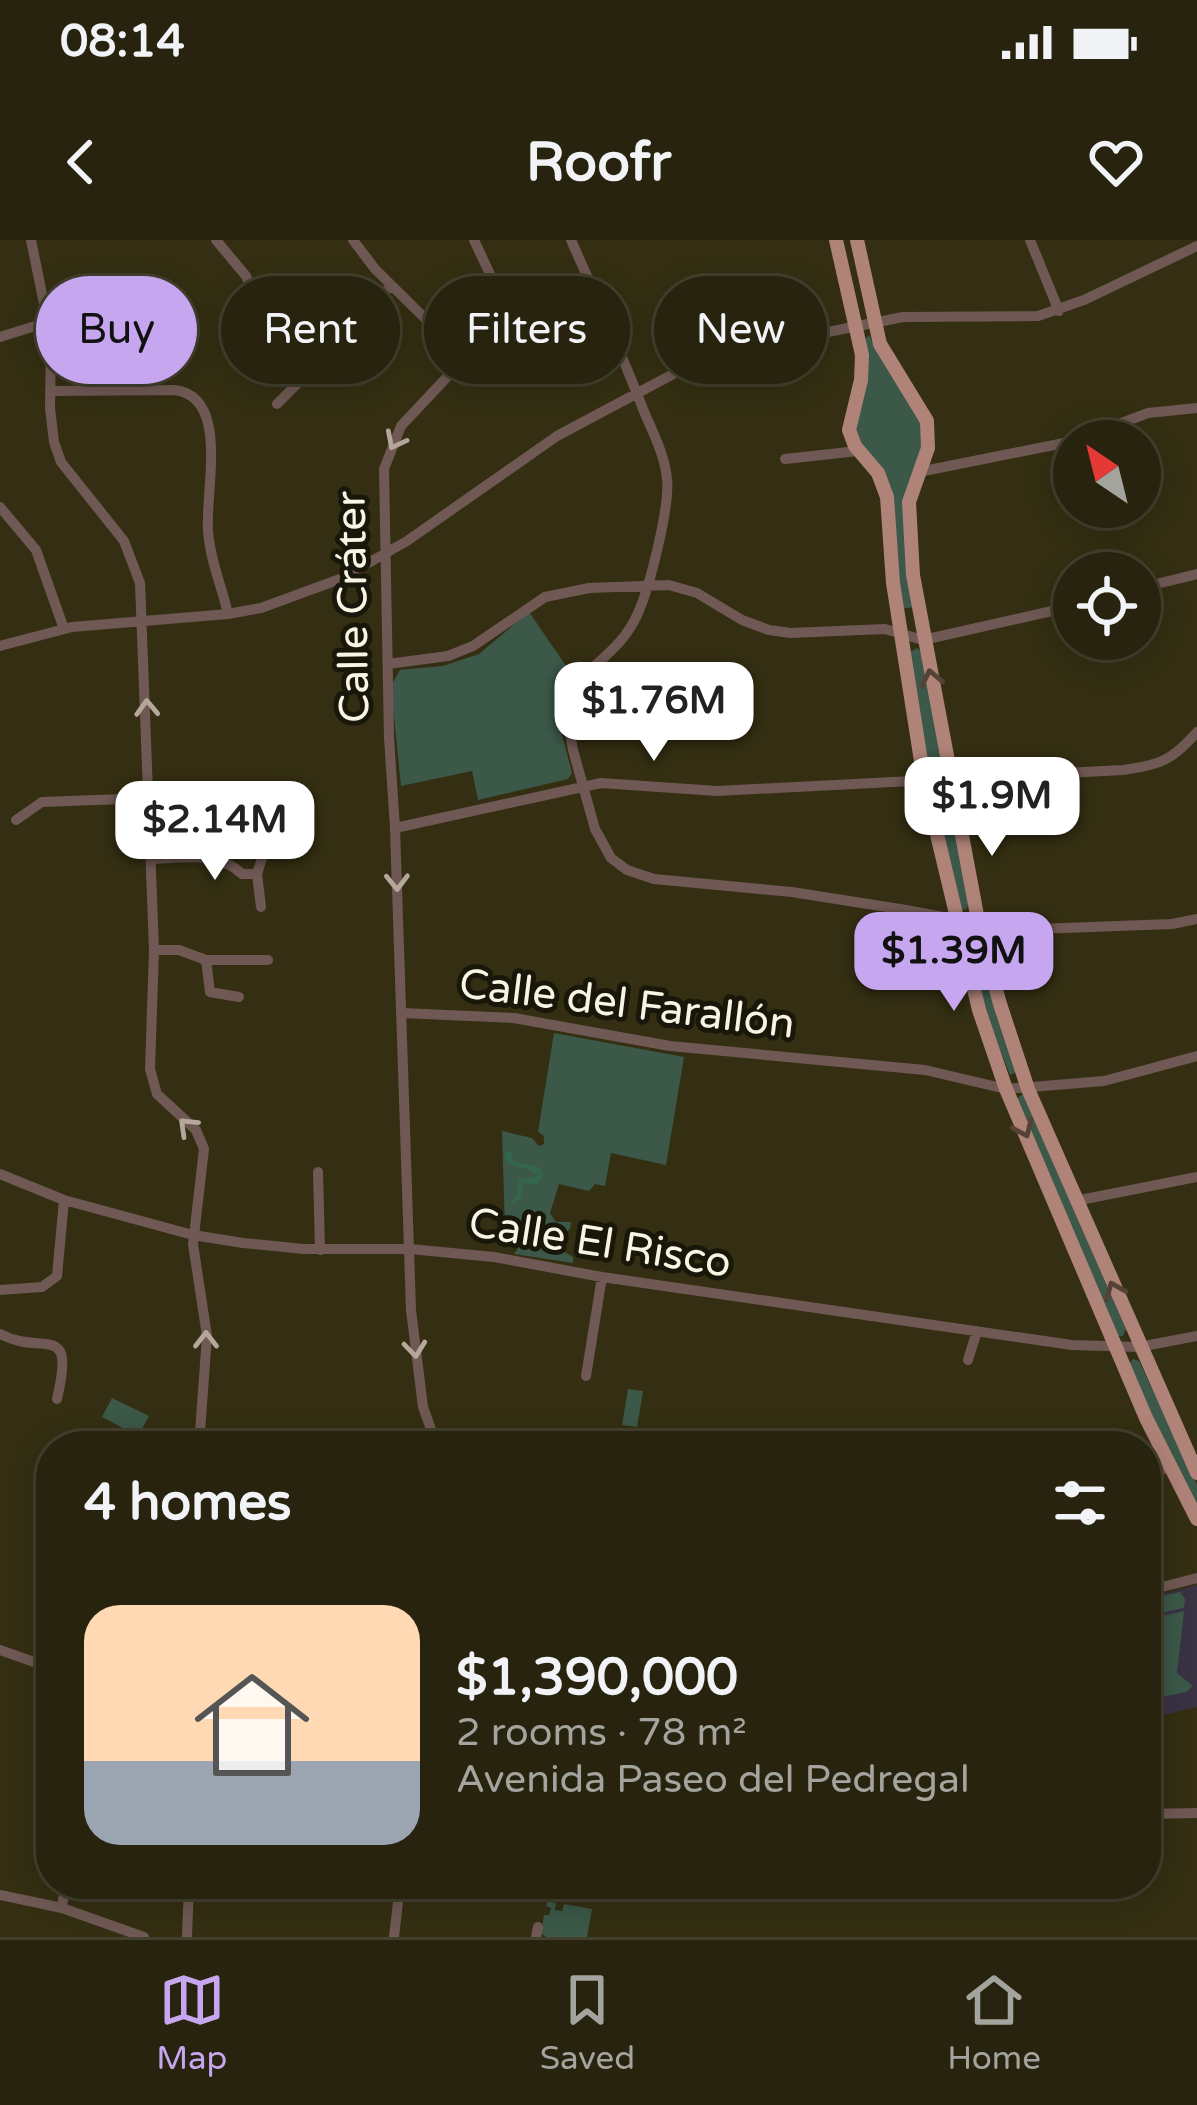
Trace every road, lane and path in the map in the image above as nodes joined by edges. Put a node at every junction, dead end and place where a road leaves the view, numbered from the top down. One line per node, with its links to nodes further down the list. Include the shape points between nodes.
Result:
1 (31, 240): 10 (street)
2 (216, 240): 11 (street)
3 (353, 240): 12 (street)
4 (474, 240): 13 (street, Calle Cráter)
5 (571, 240): 24 (street)
6 (836, 240): 18 (main road)
7 (857, 240): 17 (main road)
8 (1030, 240): 15 (street)
9 (1197, 246): 15 (street)
10 (38, 276)
11 (246, 276)
12 (384, 276)
13 (491, 276)
14 (400, 294): 16 (street)
15 (1059, 311): 17 (street)
16 (424, 318)
17 (874, 322): 18 (street); 32 (main road, via 927,422)
18 (854, 325): 24 (street, via 722,351); 30 (main road, via 862,373 849,423)
19 (36, 326): 20 (street)
20 (0, 338)
21 (50, 384): 25 (street)
22 (297, 384): 26 (street)
23 (442, 384): 34 (street, Calle Cráter, one-way to 34, via 392,441 384,469)
24 (636, 390): 34 (street); 37 (street, via 667,476)
25 (50, 391): 39 (street, via 175,389 200,400 208,412 208,530); 40 (street, via 61,462 124,542)
26 (277, 404)
27 (1197, 408): 28 (street)
28 (1130, 420)
29 (1053, 445): 32 (street)
30 (858, 451): 31 (street); 42 (main road, via 886,497)
31 (785, 459)
32 (919, 472): 43 (main road, via 909,508)
33 (0, 507): 41 (street, via 36,550)
34 (386, 555): 39 (street, via 302,594); 45 (street, Calle Cráter)
35 (1197, 574): 36 (street)
36 (1161, 583)
37 (649, 584): 42 (street, via 697,593 769,630); 45 (street, via 562,591 473,646); 49 (street, via 626,638 568,695)
38 (1053, 610): 43 (street)
39 (228, 614): 40 (street)
40 (144, 620): 41 (street); 50 (street, one-way to 40)
41 (64, 629): 44 (street)
42 (900, 634): 43 (street); 48 (main road)
43 (923, 640): 47 (main road, one-way to 43)
44 (0, 646)
45 (388, 664): 54 (street, Calle Cráter)
46 (1197, 732): 47 (street, via 1178,754 1143,768)
47 (951, 778): 48 (street); 61 (main road)
48 (924, 780): 49 (street, via 717,791); 60 (main road)
49 (584, 785): 54 (street); 60 (street, via 602,844 627,870)
50 (150, 798): 51 (street); 53 (street, via 42,802)
51 (150, 816): 52 (street); 56 (street)
52 (269, 819)
53 (16, 820)
54 (395, 828): 66 (street, Calle Cráter, one-way to 66)
55 (273, 848): 57 (street, via 264,851)
56 (158, 858): 57 (street, via 214,859); 62 (street)
57 (257, 874): 58 (street)
58 (261, 907)
59 (1197, 919): 61 (street)
60 (956, 923): 61 (street); 68 (main road)
61 (980, 931): 69 (main road)
62 (154, 950): 63 (street); 75 (street, one-way to 62, via 204,1149 152,1082)
63 (206, 960): 64 (street); 65 (street, via 210,992)
64 (268, 960)
65 (239, 997)
66 (402, 1013): 68 (street, Calle del Farallón, via 514,1018 670,1046 925,1070); 76 (street, Calle Cráter)
67 (1197, 1056): 69 (street, Calle del Farallón, via 1104,1081)
68 (1006, 1089): 69 (street, Calle del Farallón); 84 (main road, one-way to 84)
69 (1028, 1089): 74 (main road)
70 (318, 1172): 77 (street)
71 (0, 1174): 73 (street, Calle El Risco)
72 (1197, 1177): 74 (street)
73 (64, 1200): 75 (street, Calle El Risco); 79 (street, via 57,1276 42,1287)
74 (1076, 1201): 83 (main road, one-way to 74)
75 (194, 1235): 77 (street, Calle El Risco); 88 (street, one-way to 75, via 207,1336)
76 (410, 1249): 77 (street, Calle El Risco); 78 (street, Calle El Risco); 89 (street, Calle Cráter, one-way to 89, via 417,1374)
77 (320, 1250)
78 (602, 1277): 80 (street, Calle El Risco); 86 (street)
79 (0, 1290)
80 (977, 1331): 84 (street, Calle El Risco); 85 (street)
81 (0, 1334): 87 (street, via 61,1351)
82 (1197, 1336): 83 (street, Calle El Risco)
83 (1139, 1347): 84 (street, Calle El Risco); 93 (main road)
84 (1118, 1348): 90 (main road)
85 (968, 1360)
86 (586, 1376)
87 (57, 1399)
88 (200, 1431)
89 (433, 1431)
90 (1155, 1431)
91 (1161, 1445): 92 (main road)
92 (1171, 1468): 94 (street); 95 (main road)
93 (1196, 1468)
94 (1161, 1469)
95 (1197, 1519)
96 (1197, 1578): 97 (street)
97 (1161, 1587)
98 (0, 1650): 99 (street)
99 (36, 1663)
100 (1161, 1814): 101 (street)
101 (1197, 1814)
102 (0, 1895): 106 (street)
103 (63, 1899): 106 (street)
104 (188, 1899): 108 (street)
105 (398, 1899): 109 (street)
106 (62, 1908): 107 (street)
107 (143, 1937)
108 (187, 1937)
109 (394, 1937)

